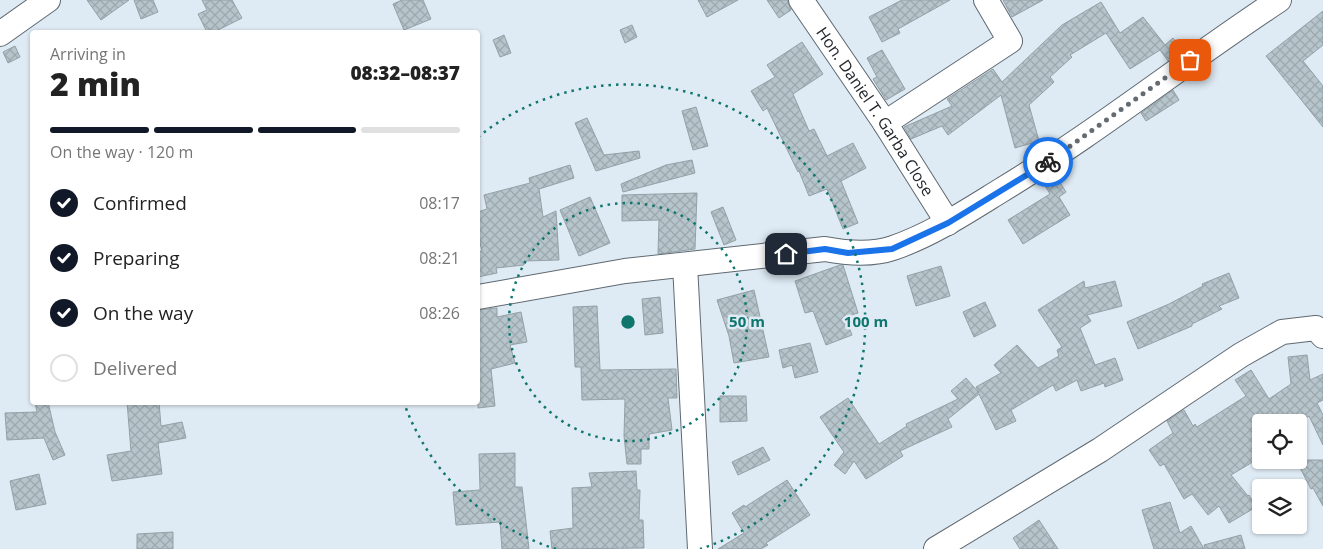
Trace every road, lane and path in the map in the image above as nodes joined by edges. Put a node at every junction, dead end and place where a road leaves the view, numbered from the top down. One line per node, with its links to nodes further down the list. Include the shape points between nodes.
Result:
1 (48, 0): 5 (street)
2 (801, 0): 6 (street, Hon. Daniel T. Garba Close)
3 (986, 0): 6 (street, via 1010,41)
4 (1279, 0): 7 (street, via 1049,161)
5 (0, 34)
6 (885, 123): 7 (street, Hon. Daniel T. Garba Close)
7 (948, 223): 8 (street, via 892,249 848,253 825,249)
8 (685, 265): 9 (street, via 625,270); 11 (street)
9 (480, 297)
10 (1323, 336): 12 (street, via 1316,328 1282,332 1100,450)
11 (700, 549)
12 (936, 549)

